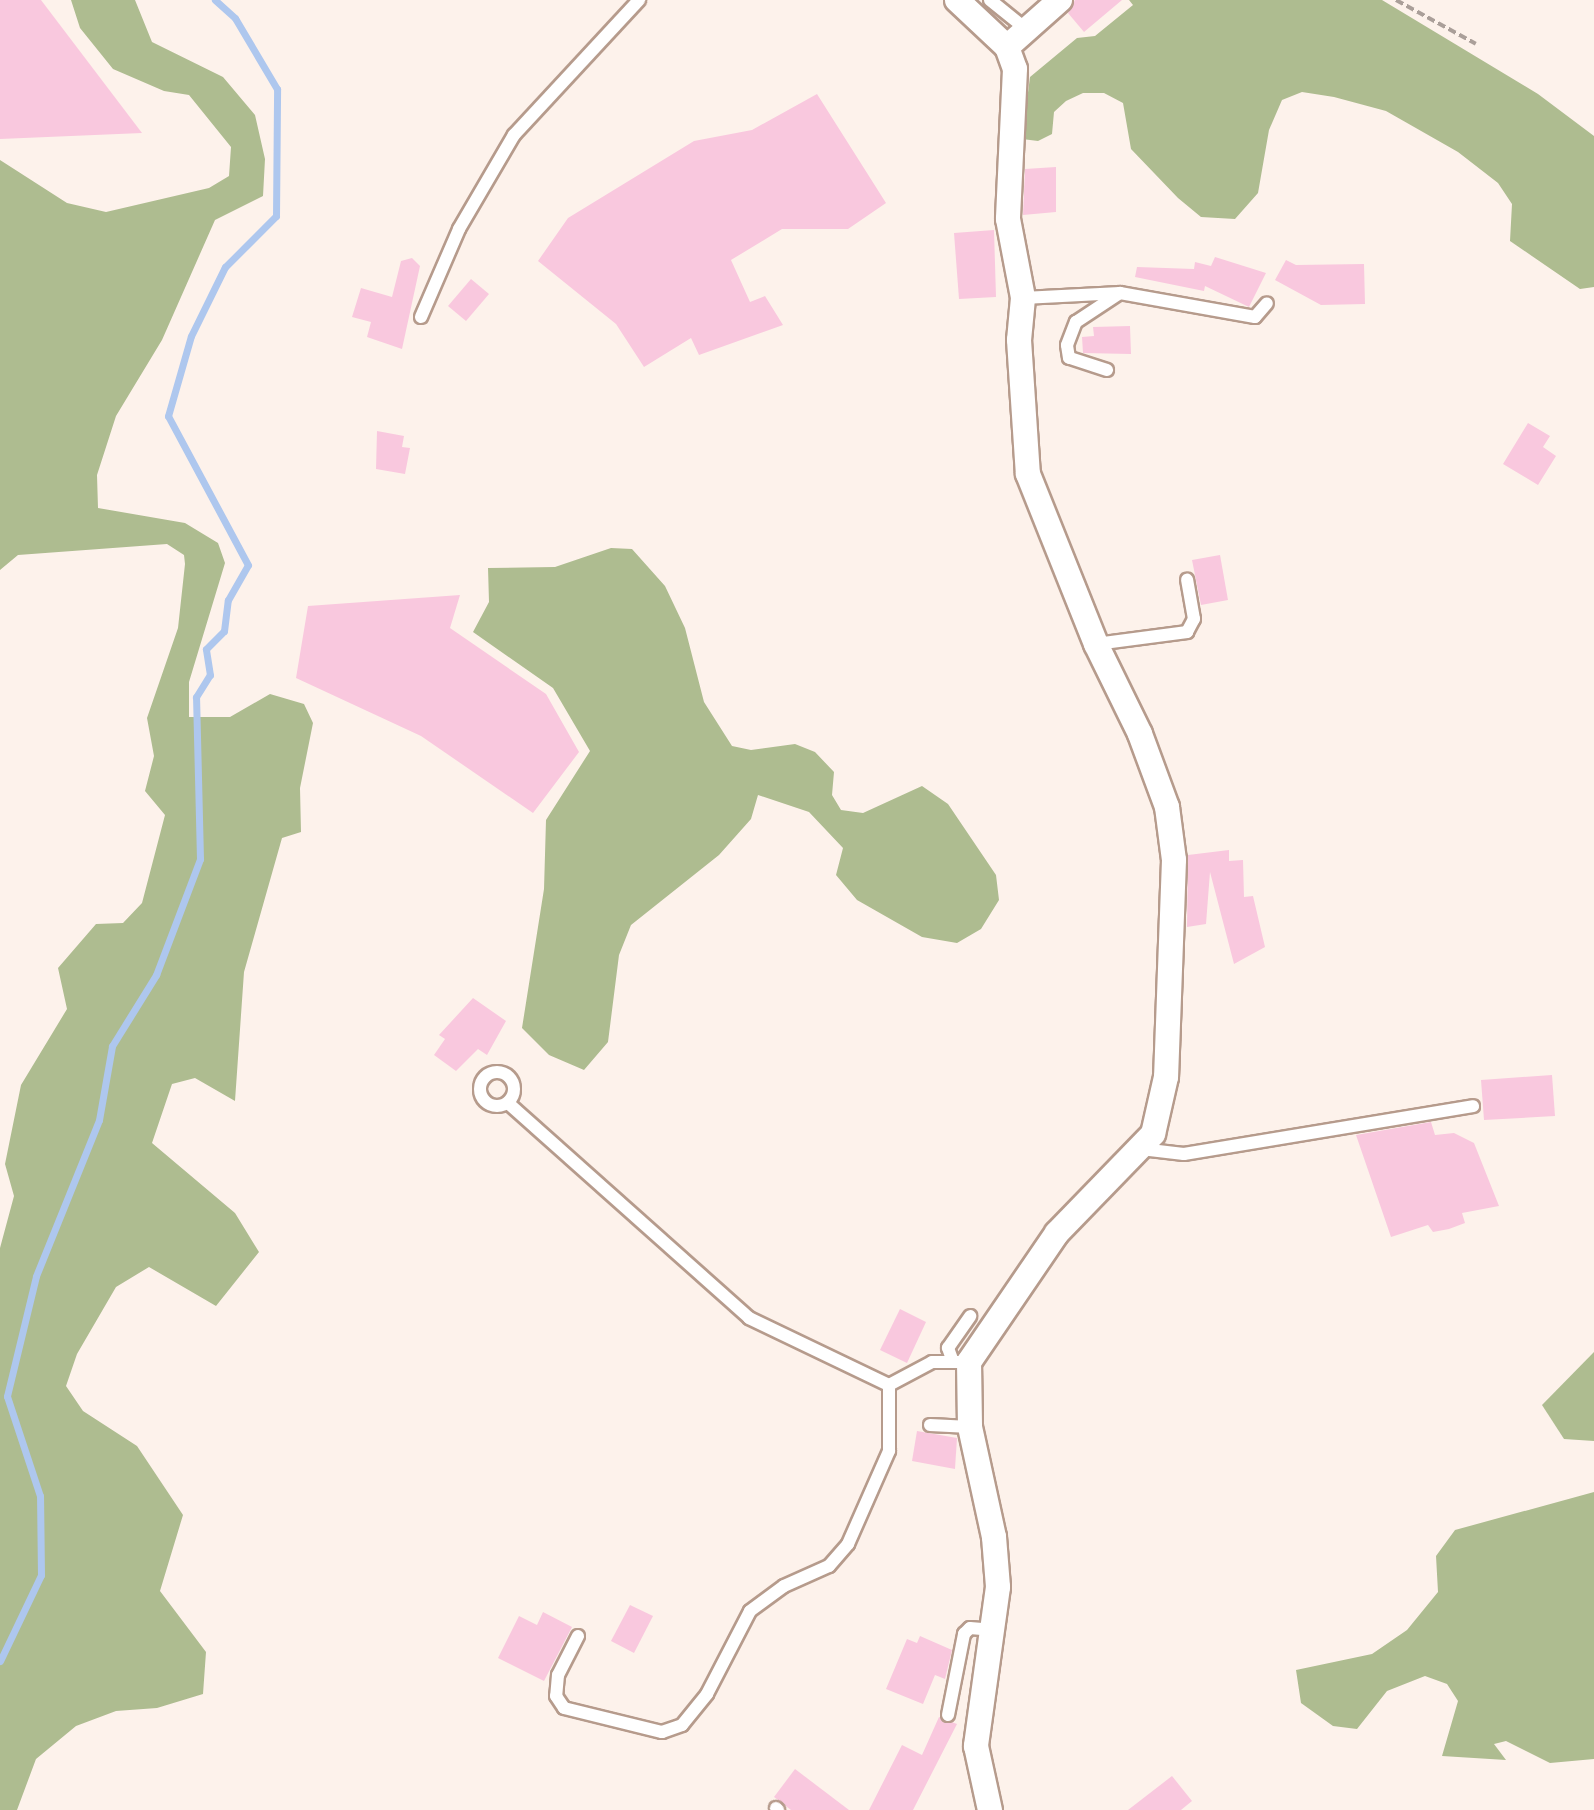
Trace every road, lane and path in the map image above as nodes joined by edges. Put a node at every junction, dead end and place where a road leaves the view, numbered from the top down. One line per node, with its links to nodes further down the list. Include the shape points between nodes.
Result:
1 (639, 0): 12 (lane, via 514,135 459,229)
2 (957, 0): 8 (street)
3 (990, 0): 6 (lane)
4 (1060, 0): 6 (street)
5 (1396, 0): 7 (path)
6 (1026, 29): 8 (street)
7 (1476, 44)
8 (1007, 47): 10 (street, via 1015,69 1008,219)
9 (1120, 293): 10 (lane); 11 (lane, via 1237,316 1255,317); 13 (lane, via 1076,322 1067,345 1069,358)
10 (1023, 298): 15 (street, via 1019,340 1028,474)
11 (1267, 303)
12 (421, 317)
13 (1107, 370)
14 (1187, 580): 15 (lane, via 1194,619 1187,632)
15 (1096, 644): 18 (street, via 1129,709 1167,807 1174,860 1166,1077 1159,1116)
16 (508, 1103): 21 (lane, via 695,1276 749,1318)
17 (1473, 1106): 18 (lane, via 1184,1154)
18 (1141, 1149): 20 (street, via 1057,1233)
19 (970, 1316): 20 (lane, via 948,1348)
20 (960, 1361): 21 (lane, via 932,1362); 23 (street)
21 (889, 1385): 25 (lane, via 889,1451 848,1544 829,1566 784,1586 750,1611 707,1694 682,1725 662,1732 564,1708 556,1696 558,1675)
22 (930, 1425): 23 (lane)
23 (970, 1427): 24 (street, via 994,1537 998,1587)
24 (991, 1630): 26 (lane, via 970,1628 964,1634); 27 (street, via 976,1746)
25 (578, 1636)
26 (948, 1715)
27 (990, 1810)

